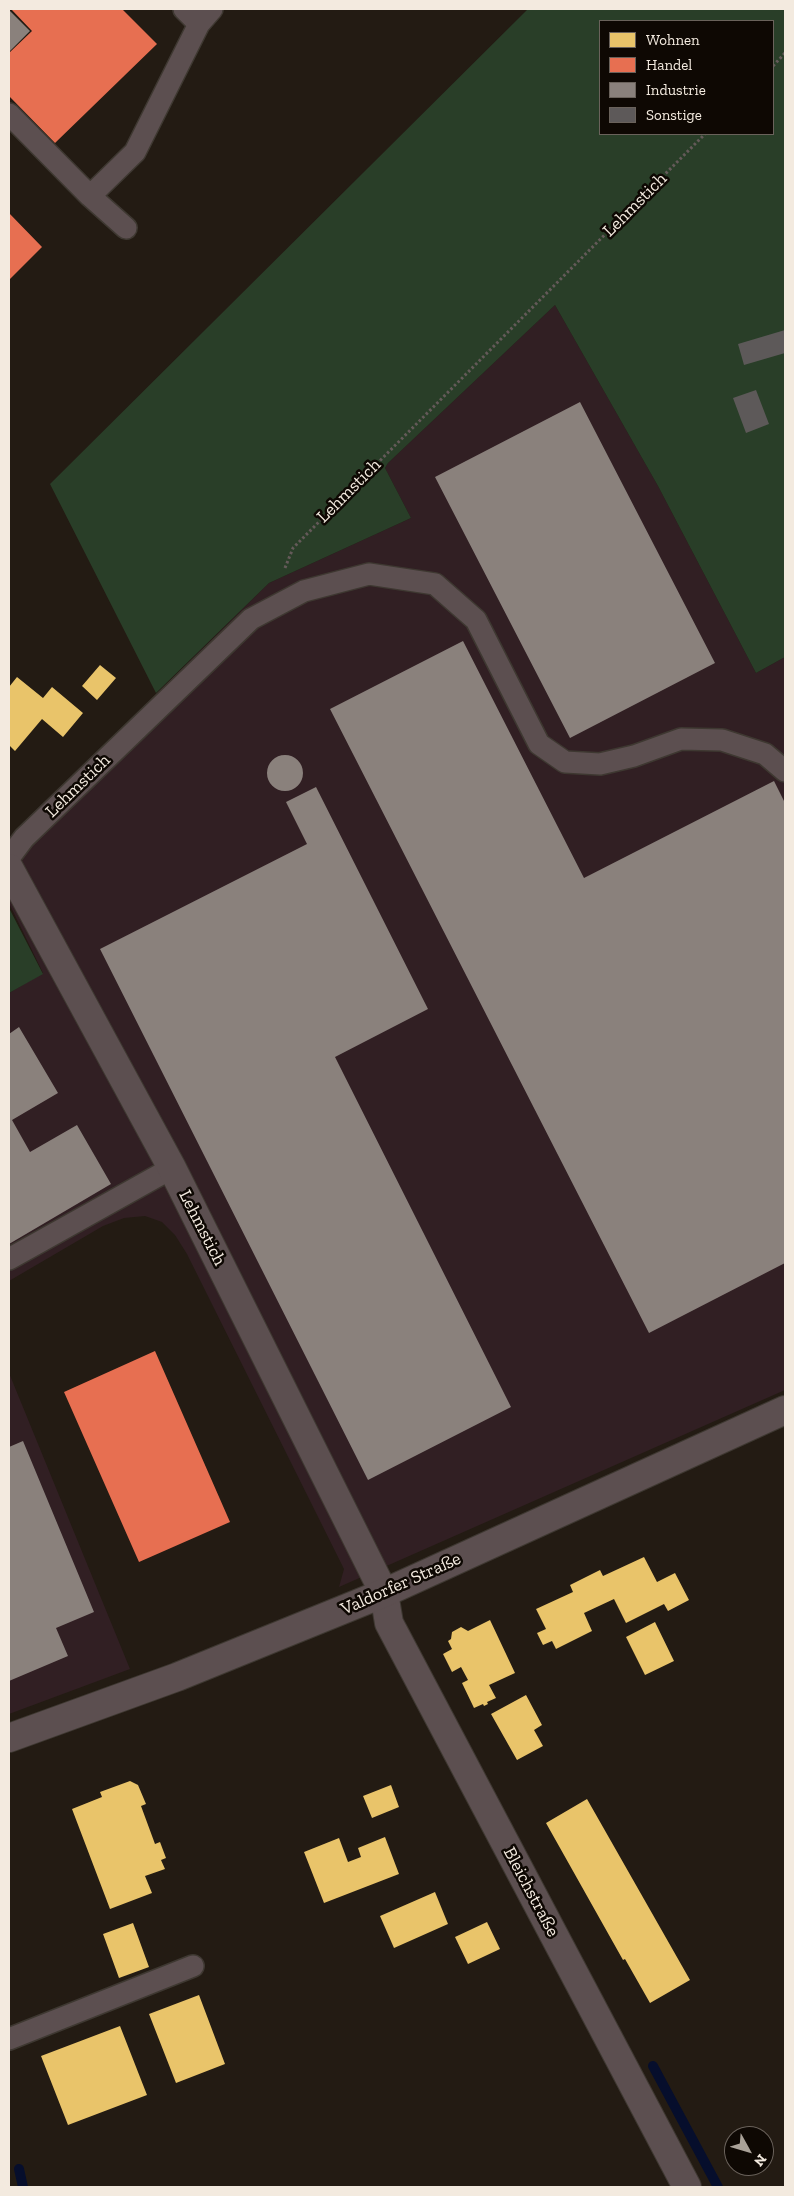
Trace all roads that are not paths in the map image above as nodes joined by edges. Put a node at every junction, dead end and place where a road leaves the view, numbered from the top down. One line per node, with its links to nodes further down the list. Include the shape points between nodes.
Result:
1 (184, 9): 2 (lane)
2 (205, 16): 4 (lane, via 135,152)
3 (9, 114): 4 (lane)
4 (90, 196): 5 (lane)
5 (126, 228)
6 (785, 771): 7 (lane, Lehmstich, via 765,754 722,740 680,739 634,756 600,764 565,762 538,744 476,620 435,584 369,574 304,591 251,619 24,838)
7 (9, 858)
8 (9, 868): 9 (street, Lehmstich)
9 (172, 1168): 10 (lane); 12 (street, Lehmstich)
10 (9, 1259)
11 (785, 1410): 12 (street, Valdorfer Straße)
12 (384, 1593): 13 (street, Valdorfer Straße, via 177,1677); 16 (street, Bleichstraße, via 389,1623)
13 (9, 1738)
14 (193, 1966): 15 (lane)
15 (9, 2039)
16 (687, 2187)

